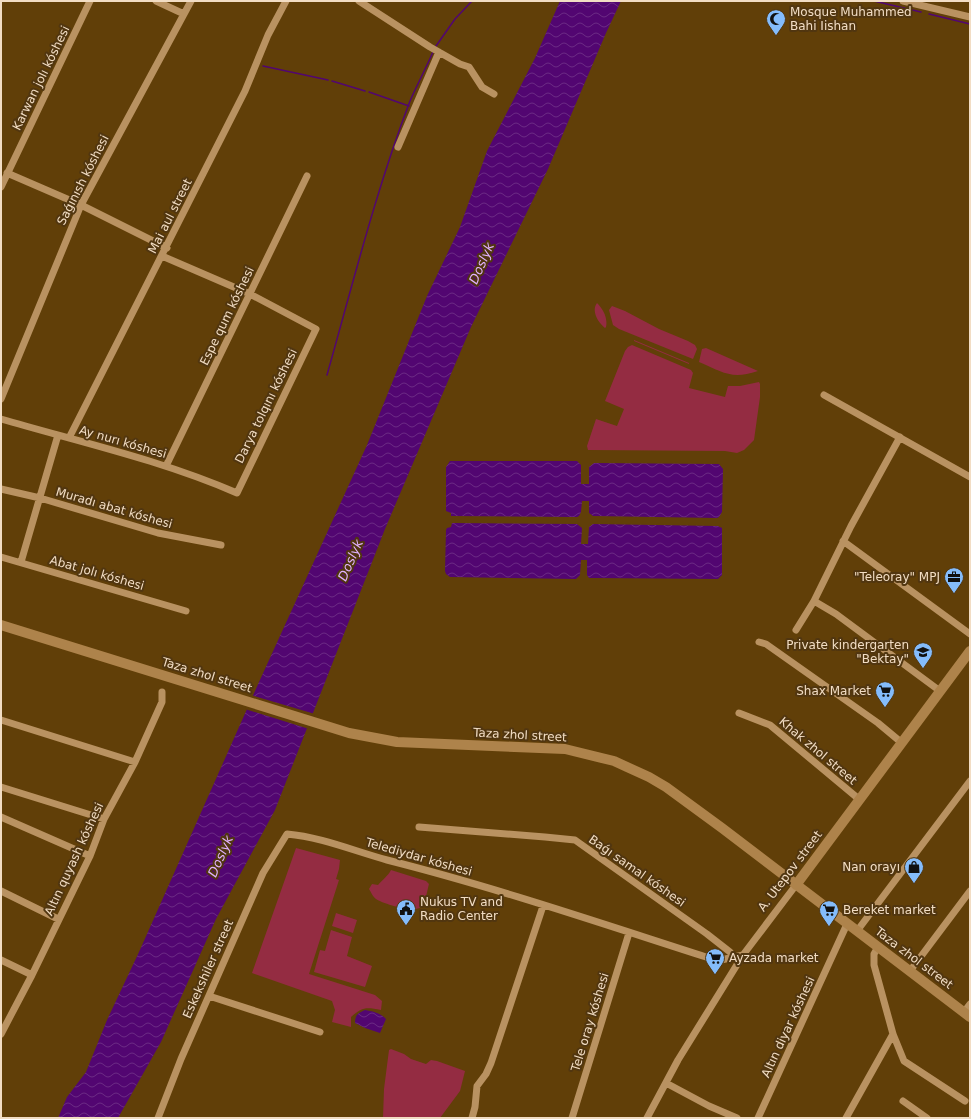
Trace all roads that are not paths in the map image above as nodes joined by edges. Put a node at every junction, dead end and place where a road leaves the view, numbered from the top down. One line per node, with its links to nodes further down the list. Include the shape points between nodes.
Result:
1 (90, 1): 12 (street, Karwan jolı kóshesi)
2 (156, 1): 7 (street)
3 (191, 1): 7 (street, Saǵınısh kóshesi)
4 (286, 1): 16 (street, Mai aul street, via 268,35 245,91)
5 (359, 1): 9 (street)
6 (903, 1): 8 (street)
7 (184, 14): 15 (street, Saǵınısh kóshesi)
8 (970, 17)
9 (439, 52): 10 (street, via 469,67 482,87); 11 (street)
10 (494, 94)
11 (398, 147)
12 (7, 173): 14 (street, Karwan jolı kóshesi); 15 (street)
13 (307, 176): 18 (street, Espe qum kóshesi)
14 (1, 187)
15 (81, 205): 16 (street); 20 (street, Saǵınısh kóshesi)
16 (167, 248): 17 (street, Mai aul street)
17 (162, 256): 18 (street); 24 (street, Mai aul street)
18 (250, 294): 25 (street, Espe qum kóshesi); 28 (street, Darya tolqını kóshesi, via 316,329)
19 (824, 395): 23 (street)
20 (1, 399)
21 (1, 419): 22 (street, Ay nurı kóshesi)
22 (58, 435): 24 (street, Ay nurı kóshesi); 29 (street)
23 (900, 437): 26 (street); 30 (street)
24 (69, 438): 25 (street, Ay nurı kóshesi)
25 (166, 466): 28 (street, Ay nurı kóshesi)
26 (970, 477)
27 (1, 489): 29 (street, Muradı abat kóshesi)
28 (237, 493)
29 (40, 498): 31 (street, Muradı abat kóshesi, via 158,533); 33 (street)
30 (843, 541): 34 (street); 38 (street)
31 (221, 545)
32 (1, 557): 33 (street, Abat jolı kóshesi)
33 (21, 562): 35 (street, Abat jolı kóshesi)
34 (814, 601): 37 (street); 41 (street, via 836,614)
35 (186, 611)
36 (1, 625): 55 (main road, Taza zhol street, via 349,733 397,742 565,750 614,761 666,788)
37 (796, 630)
38 (970, 634)
39 (759, 642): 45 (street, via 766,644 878,723)
40 (970, 651): 41 (main road, A. Utepov street)
41 (940, 691): 45 (main road, A. Utepov street)
42 (162, 692): 46 (street, Altın quyash kóshesi, via 162,702)
43 (739, 713): 49 (street, Khak zhol street, via 770,725)
44 (1, 720): 46 (street)
45 (902, 744): 49 (main road, A. Utepov street)
46 (135, 762): 51 (street, Altın quyash kóshesi)
47 (970, 781): 61 (street)
48 (1, 787): 51 (street)
49 (860, 800): 55 (main road, A. Utepov street)
50 (1, 817): 54 (street)
51 (104, 819): 54 (street, Altın quyash kóshesi)
52 (419, 828): 65 (street, Baǵı samal kóshesi, via 575,840 708,934)
53 (287, 834): 58 (street, Telediydar kóshesi, via 306,836); 69 (street, Eskekshiler street, via 263,873)
54 (90, 856): 59 (street, Altın quyash kóshesi)
55 (796, 885): 60 (main road, Taza zhol street); 64 (street, A. Utepov street)
56 (1, 891): 59 (street)
57 (970, 891): 67 (street)
58 (543, 906): 62 (street, Telediydar kóshesi); 78 (street, via 491,1063 477,1086)
59 (58, 919): 68 (street, Altın quyash kóshesi)
60 (847, 924): 61 (main road, Taza zhol street); 82 (street, Altın diyar kóshesi)
61 (857, 931): 63 (main road, Taza zhol street)
62 (629, 932): 65 (street, Telediydar kóshesi, via 706,957 721,960); 79 (street, Tele oray kóshesi)
63 (878, 948): 67 (main road, Taza zhol street); 73 (street, via 874,954 874,965)
64 (743, 954): 65 (street, Telediydar kóshesi); 74 (street, A. Utepov street)
65 (734, 958)
66 (1, 960): 68 (street)
67 (910, 971): 70 (main road, Taza zhol street)
68 (32, 975): 72 (street, Altın quyash kóshesi)
69 (209, 996): 71 (street); 77 (street, Eskekshiler street)
70 (968, 1011)
71 (320, 1032)
72 (1, 1034)
73 (893, 1034): 76 (street, via 904,1061); 83 (street)
74 (666, 1083): 80 (street, A. Utepov street); 81 (street)
75 (903, 1101): 84 (street)
76 (965, 1101)
77 (158, 1118)
78 (472, 1118)
79 (572, 1118)
80 (647, 1118)
81 (737, 1118)
82 (758, 1118)
83 (846, 1118)
84 (927, 1118)

